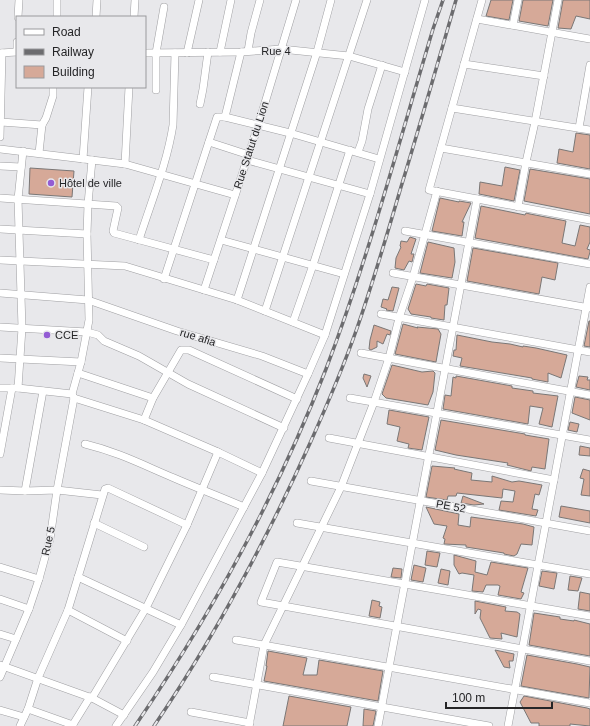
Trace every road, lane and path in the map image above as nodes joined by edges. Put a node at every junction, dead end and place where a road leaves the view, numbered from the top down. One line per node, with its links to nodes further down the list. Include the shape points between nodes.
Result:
1 (19, 0): 16 (street)
2 (57, 0): 17 (street)
3 (97, 0): 18 (street)
4 (135, 0): 19 (street)
5 (199, 0): 34 (street)
6 (230, 0): 27 (street)
7 (260, 0): 28 (street)
8 (296, 0): 24 (street, Rue Statut du Lion)
9 (331, 0): 29 (street)
10 (367, 0): 35 (street)
11 (425, 0): 39 (street)
12 (482, 0): 20 (street)
13 (518, 0): 21 (street)
14 (558, 0): 22 (street)
15 (164, 7): 32 (street)
16 (18, 16)
17 (56, 16)
18 (96, 16)
19 (134, 16)
20 (477, 18): 21 (street); 36 (street)
21 (513, 25): 22 (street)
22 (552, 32): 23 (street); 40 (street)
23 (590, 39)
24 (281, 50): 28 (street, Rue 4); 29 (street, Rue 4); 53 (street, Rue Statut du Lion)
25 (16, 52): 30 (street)
26 (208, 52): 27 (street, Rue 4); 34 (street, Rue 4); 46 (street)
27 (220, 52): 28 (street, Rue 4)
28 (244, 52): 49 (street)
29 (317, 52): 35 (street, Rue 4); 56 (street)
30 (1, 53): 47 (street)
31 (146, 53): 32 (street, Rue 4)
32 (156, 53): 33 (street, Rue 4); 45 (street)
33 (175, 53): 34 (street, Rue 4); 75 (street, via 173,126)
34 (187, 53)
35 (349, 56): 37 (street, Rue 4); 59 (street)
36 (464, 64): 40 (street); 48 (street)
37 (382, 65): 39 (street, Rue 4); 64 (street)
38 (590, 65): 41 (street)
39 (405, 72): 68 (street)
40 (544, 76): 51 (street)
41 (589, 77): 54 (street)
42 (53, 88): 52 (street)
43 (88, 88): 67 (street)
44 (129, 88): 71 (street)
45 (156, 90)
46 (200, 104)
47 (1, 107): 50 (street)
48 (452, 108): 51 (street); 60 (street)
49 (225, 117): 53 (street); 58 (street, via 217,117)
50 (1, 122): 52 (street); 57 (street)
51 (535, 122): 54 (street); 70 (street)
52 (42, 125): 65 (street)
53 (258, 126): 56 (street); 66 (street, Rue Statut du Lion)
54 (579, 128): 55 (street)
55 (590, 130)
56 (290, 133): 59 (street); 74 (street)
57 (0, 137)
58 (209, 142): 66 (street); 78 (street)
59 (321, 142): 62 (street); 77 (street)
60 (441, 148): 70 (street); 80 (street, via 429,190)
61 (0, 149): 63 (street)
62 (350, 150): 64 (street); 79 (street)
63 (23, 151): 65 (street); 73 (street)
64 (358, 152): 68 (street)
65 (39, 153): 67 (street)
66 (248, 158): 74 (street); 82 (street, Rue Statut du Lion)
67 (83, 159): 69 (street)
68 (379, 159): 81 (street)
69 (92, 160): 71 (street); 86 (street, Rue 5)
70 (526, 162): 76 (street); 87 (street)
71 (125, 164): 75 (street)
72 (0, 166): 73 (street)
73 (21, 167): 84 (street)
74 (279, 169): 77 (street); 98 (street)
75 (161, 173): 78 (street); 94 (street)
76 (590, 174)
77 (309, 178): 79 (street); 99 (street)
78 (196, 184): 82 (street); 97 (street)
79 (339, 185): 81 (street); 105 (street)
80 (436, 191): 85 (street); 93 (street)
81 (370, 194): 107 (street)
82 (235, 195): 95 (street, Rue Statut du Lion)
83 (0, 198): 84 (street)
84 (18, 199): 86 (street); 90 (street)
85 (476, 199): 87 (street); 96 (street)
86 (88, 204): 92 (street, Rue 5); 94 (street, via 117,206 113,232)
87 (518, 206): 88 (street)
88 (590, 220)
89 (0, 229): 90 (street)
90 (18, 230): 92 (street); 101 (street)
91 (405, 231): 93 (street)
92 (87, 234): 103 (street, Rue 5)
93 (425, 235): 96 (street); 108 (street)
94 (139, 240): 97 (street)
95 (221, 240): 98 (street); 102 (street, Rue Statut du Lion)
96 (468, 242): 104 (street); 110 (street)
97 (174, 249): 102 (street); 109 (street)
98 (254, 249): 99 (street); 116 (street)
99 (283, 257): 105 (street); 118 (street)
100 (0, 260): 101 (street)
101 (19, 260): 103 (street); 114 (street)
102 (214, 260): 112 (street, Rue Statut du Lion)
103 (88, 264): 109 (street, via 125,266); 115 (street, Rue 5)
104 (590, 264)
105 (313, 265): 107 (street); 121 (street)
106 (393, 273): 108 (street)
107 (344, 274): 126 (street)
108 (413, 277): 110 (street); 120 (street)
109 (164, 279): 112 (street)
110 (460, 285): 117 (street); 123 (street)
111 (590, 287): 117 (street)
112 (204, 290): 116 (street)
113 (0, 293): 114 (street, rue afia)
114 (20, 294): 115 (street, rue afia); 124 (street)
115 (88, 300): 125 (street, Rue 5); 137 (street, rue afia, via 177,331 262,356)
116 (237, 300): 118 (street)
117 (588, 308): 127 (street)
118 (265, 311): 121 (street)
119 (381, 314): 120 (street)
120 (399, 318): 123 (street); 131 (street)
121 (293, 322): 126 (street)
122 (0, 327): 124 (street)
123 (453, 327): 127 (street); 134 (street)
124 (22, 328): 125 (street); 132 (street)
125 (87, 332): 133 (street, Rue 5); 135 (street, via 98,335 104,341)
126 (325, 335): 137 (street)
127 (578, 350): 128 (street); 141 (street)
128 (590, 352)
129 (361, 353): 131 (street)
130 (0, 358): 132 (street)
131 (389, 358): 134 (street); 147 (street)
132 (20, 359): 133 (street); 139 (street)
133 (81, 362): 136 (street, Rue 5)
134 (445, 368): 141 (street); 148 (street)
135 (169, 372): 144 (street); 146 (street, via 182,350 189,350); 150 (street, via 188,384)
136 (78, 373): 142 (street, Rue 5); 144 (street)
137 (308, 374): 146 (street)
138 (0, 388): 139 (street)
139 (15, 388): 140 (street); 157 (street)
140 (43, 391): 142 (street); 166 (street)
141 (571, 392): 143 (street); 151 (street)
142 (73, 396): 149 (street); 165 (street, Rue 5)
143 (590, 396)
144 (153, 398): 149 (street)
145 (350, 398): 147 (street)
146 (297, 399): 150 (street)
147 (374, 402): 148 (street); 154 (street)
148 (437, 413): 151 (street); 158 (street)
149 (144, 420): 156 (street)
150 (284, 428): 159 (street)
151 (562, 435): 153 (street); 160 (street)
152 (329, 438): 154 (street)
153 (590, 440)
154 (357, 443): 158 (street); 162 (street)
155 (85, 444): 163 (street, via 103,448)
156 (218, 452): 159 (street); 163 (street)
157 (0, 454)
158 (428, 456): 160 (street); 168 (street)
159 (262, 473): 169 (street)
160 (554, 480): 172 (street)
161 (311, 482): 162 (street, PE 52)
162 (341, 487): 168 (street, PE 52); 174 (street)
163 (201, 489): 169 (street); 173 (street)
164 (0, 490): 166 (street)
165 (57, 490): 166 (street); 167 (street); 183 (street, Rue 5, via 50,539)
166 (25, 491)
167 (102, 495): 170 (street); 173 (street, via 108,488)
168 (420, 501): 172 (street, PE 52); 176 (street)
169 (244, 507): 192 (street)
170 (94, 523): 177 (street); 182 (street)
171 (297, 523): 174 (street)
172 (546, 523): 175 (street, PE 52); 178 (street)
173 (187, 525): 188 (street)
174 (322, 527): 176 (street); 179 (street)
175 (590, 531)
176 (412, 543): 178 (street); 184 (street)
177 (144, 547)
178 (538, 564): 181 (street); 187 (street)
179 (302, 566): 184 (street); 186 (street); 186 (street, via 277,562 261,602)
180 (0, 567): 183 (street)
181 (590, 574)
182 (78, 577): 188 (street); 190 (street)
183 (39, 579): 189 (street, Rue 5)
184 (405, 584): 187 (street); 193 (street)
185 (0, 599): 189 (street)
186 (283, 606): 193 (street); 198 (street)
187 (531, 606): 191 (street); 199 (street)
188 (146, 608): 192 (street); 197 (street)
189 (29, 609): 195 (street, Rue 5)
190 (68, 610): 197 (street); 205 (street)
191 (590, 616)
192 (181, 625): 214 (street)
193 (397, 626): 199 (street); 202 (street)
194 (0, 634): 195 (street)
195 (16, 639): 201 (street, Rue 5)
196 (236, 640): 198 (street)
197 (127, 641): 208 (street)
198 (264, 645): 202 (street); 206 (street)
199 (523, 649): 200 (street); 207 (street)
200 (590, 661)
201 (2, 665): 203 (street, Rue 5); 205 (street)
202 (390, 667): 207 (street); 210 (street)
203 (0, 677)
204 (213, 677): 206 (street)
205 (38, 678): 208 (street); 211 (street)
206 (256, 684): 210 (street); 216 (street)
207 (515, 690): 209 (street); 222 (street)
208 (91, 697): 214 (street); 217 (street)
209 (590, 703)
210 (382, 707): 220 (street); 221 (street)
211 (28, 709): 215 (street); 217 (street)
212 (0, 710): 215 (street)
213 (191, 712): 216 (street)
214 (124, 716): 219 (street)
215 (24, 717): 218 (street)
216 (249, 724)
217 (72, 725)
218 (20, 726)
219 (116, 726)
220 (378, 726)
221 (489, 726)
222 (508, 726)

